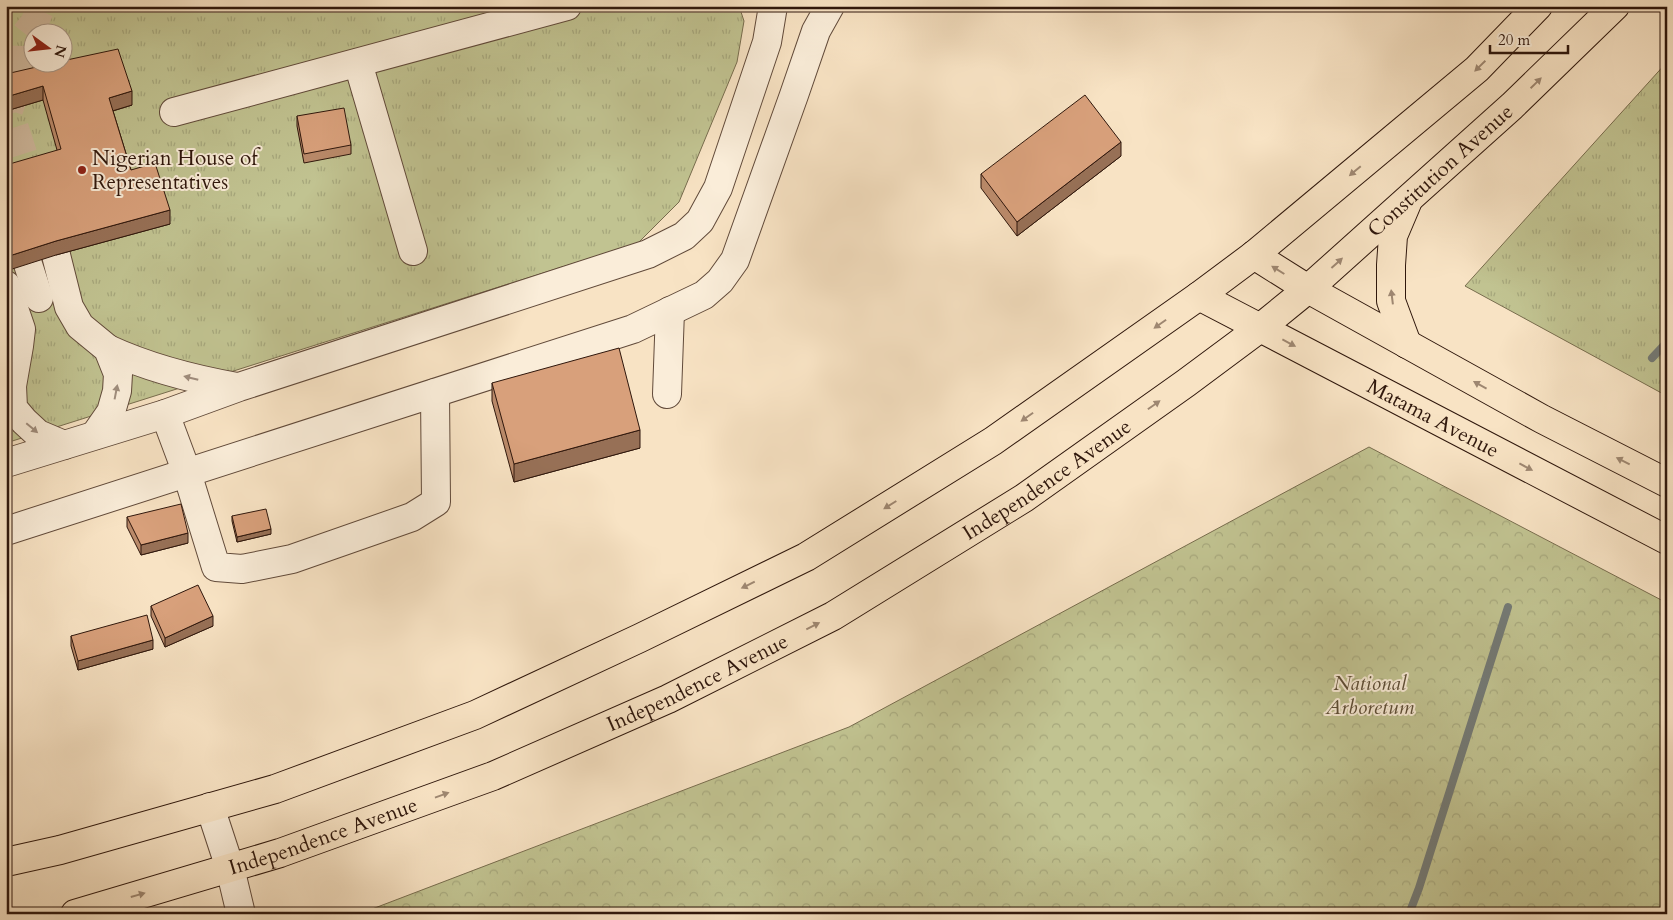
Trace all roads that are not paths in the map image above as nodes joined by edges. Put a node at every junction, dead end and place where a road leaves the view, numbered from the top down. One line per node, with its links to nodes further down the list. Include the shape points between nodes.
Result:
1 (567, 6): 6 (street)
2 (773, 6): 23 (street, via 767,42 718,188 700,221 684,236 648,254)
3 (830, 6): 18 (street, via 816,31 735,260 720,281 704,295)
4 (1538, 6): 12 (main road, one-way to 12, via 1478,69)
5 (1615, 6): 9 (main road, Constitution Avenue, one-way to 5, via 1512,106)
6 (358, 63): 7 (street); 10 (street)
7 (174, 112)
8 (6, 197): 16 (street)
9 (1409, 198): 14 (main road, Constitution Avenue, one-way to 9); 21 (main road, one-way to 9, via 1391,301 1391,265 1393,236)
10 (413, 250)
11 (56, 255): 17 (street)
12 (1254, 255): 14 (main road, one-way to 12); 15 (main road)
13 (6, 285): 20 (street)
14 (1308, 289): 19 (main road, Constitution Avenue); 21 (main road)
15 (1200, 296): 19 (main road, Matama Avenue); 35 (main road, one-way to 35, via 993,441 806,556 475,715 276,789)
16 (39, 298): 17 (street, via 53,299); 20 (street)
17 (68, 307): 22 (street, via 80,326)
18 (670, 311): 25 (street, via 633,329); 26 (street)
19 (1260, 328): 34 (main road, Matama Avenue, one-way to 34); 37 (main road, Independence Avenue, one-way to 19, via 493,776 668,699 833,616 1024,498)
20 (21, 329): 24 (street)
21 (1407, 344): 32 (main road, one-way to 21, via 1542,419)
22 (108, 349): 23 (street, one-way to 22, via 197,380 134,361); 28 (street, one-way to 22, via 111,412 117,390 118,374)
23 (239, 387): 27 (street)
24 (9, 390): 29 (street, one-way to 29, via 13,408 24,422 38,434)
25 (436, 393): 31 (street); 31 (street, via 436,502 412,517 292,558 242,569 216,567)
26 (667, 394)
27 (165, 414): 28 (street); 31 (street)
28 (95, 435): 29 (street)
29 (64, 445): 30 (street)
30 (6, 463)
31 (187, 473): 33 (street)
32 (1660, 477)
33 (6, 531)
34 (1667, 540)
35 (210, 807): 36 (main road); 37 (street)
36 (6, 862)
37 (230, 868): 38 (main road, Independence Avenue, one-way to 37); 39 (street)
38 (74, 914)
39 (241, 914)

